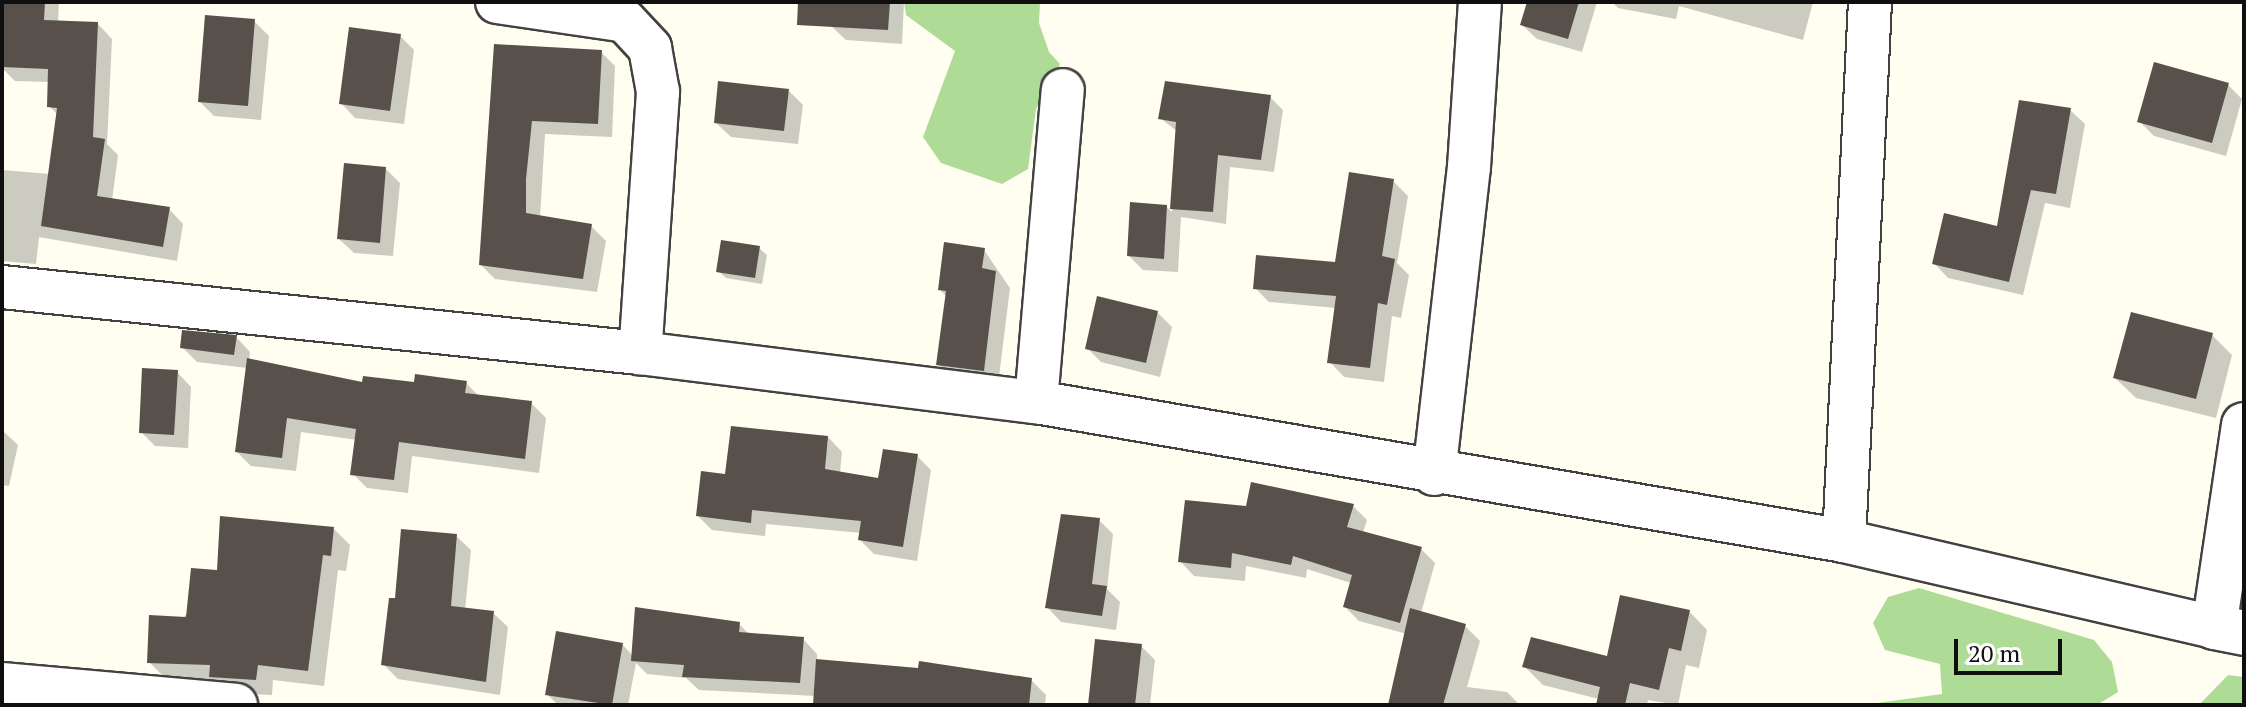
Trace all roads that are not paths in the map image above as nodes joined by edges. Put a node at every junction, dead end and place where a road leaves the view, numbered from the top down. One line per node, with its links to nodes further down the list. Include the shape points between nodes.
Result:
1 (497, 2): 6 (street, via 625,21 650,48 658,92)
2 (1480, 2): 9 (street, via 1469,167)
3 (1870, 2): 10 (street)
4 (1063, 90): 7 (street)
5 (2, 287): 6 (street)
6 (640, 353): 7 (street)
7 (1036, 402): 9 (street)
8 (2244, 425): 11 (street)
9 (1434, 474): 10 (street)
10 (1844, 541): 11 (street)
11 (2229, 630)
12 (2, 684): 13 (street)
13 (236, 705)

